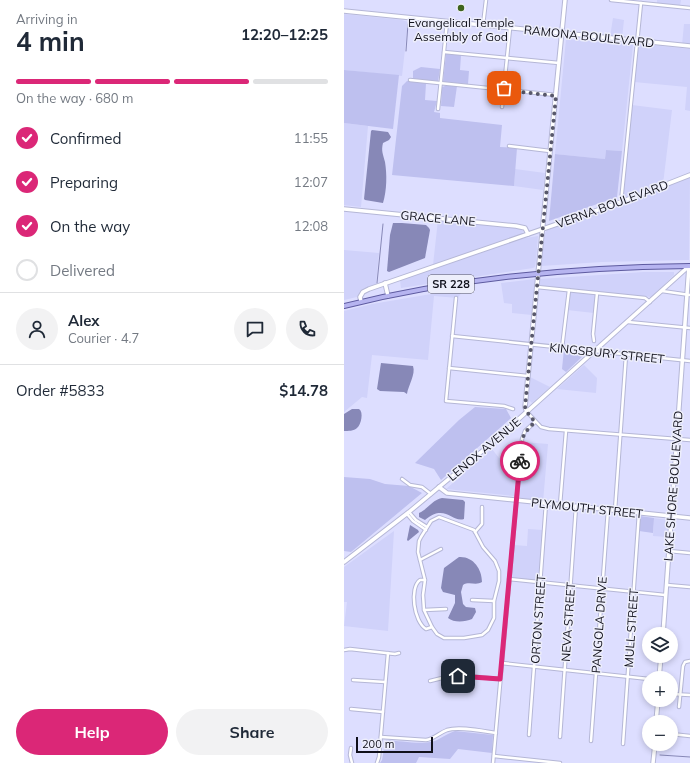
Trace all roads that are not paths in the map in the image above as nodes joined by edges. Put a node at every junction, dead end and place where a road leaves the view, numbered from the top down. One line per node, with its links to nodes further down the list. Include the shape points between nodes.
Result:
1 (486, 0): 8 (street)
2 (565, 0): 10 (street)
3 (611, 0): 4 (street)
4 (641, 3): 5 (street); 11 (street)
5 (690, 8)
6 (344, 11): 7 (street, RAMONA BOULEVARD)
7 (447, 22): 8 (street, RAMONA BOULEVARD); 13 (street)
8 (483, 26): 9 (street, RAMONA BOULEVARD)
9 (510, 28): 10 (street, RAMONA BOULEVARD); 14 (street)
10 (562, 34): 11 (street, RAMONA BOULEVARD); 15 (street)
11 (637, 41): 12 (street, RAMONA BOULEVARD); 25 (street)
12 (690, 46)
13 (444, 52): 14 (street); 17 (street)
14 (507, 59): 15 (street); 18 (street)
15 (559, 63): 19 (street)
16 (410, 80): 17 (street)
17 (440, 84): 18 (street); 21 (street)
18 (504, 90): 19 (street); 20 (street)
19 (556, 96): 23 (street)
20 (502, 107)
21 (438, 108)
22 (509, 146): 23 (street)
23 (550, 151): 27 (street)
24 (690, 175): 25 (street, VERNA BOULEVARD)
25 (621, 202): 27 (street, VERNA BOULEVARD)
26 (344, 209): 28 (street, GRACE LANE, via 516,226 525,228)
27 (542, 229): 28 (street, VERNA BOULEVARD); 30 (street)
28 (528, 234): 31 (street, VERNA BOULEVARD)
29 (690, 266): 30 (main road, SR 228); 34 (street, LENOX AVENUE); 36 (street, LAKE SHORE BOULEVARD)
30 (538, 273): 32 (street); 37 (main road, SR 228, via 470,281)
31 (385, 284): 37 (street); 39 (street, VERNA BOULEVARD, via 363,292)
32 (537, 287): 33 (street); 47 (street)
33 (568, 290): 35 (street); 48 (street)
34 (662, 291): 36 (street); 40 (street, LENOX AVENUE)
35 (597, 293): 40 (street, via 645,298); 46 (street)
36 (688, 295): 43 (street, LAKE SHORE BOULEVARD)
37 (388, 296): 39 (main road, SR 228)
38 (456, 298): 45 (street)
39 (361, 301): 41 (main road, SR 228)
40 (650, 302): 42 (street, LENOX AVENUE)
41 (344, 306)
42 (628, 322): 43 (street); 49 (street, LENOX AVENUE)
43 (685, 327): 44 (street); 51 (street, LAKE SHORE BOULEVARD)
44 (690, 328)
45 (452, 336): 47 (street, KINGSBURY STREET); 53 (street)
46 (594, 341)
47 (532, 344): 48 (street, KINGSBURY STREET); 54 (street)
48 (562, 348): 49 (street, KINGSBURY STREET)
49 (594, 352): 50 (street, KINGSBURY STREET); 56 (street, LENOX AVENUE)
50 (626, 355): 51 (street, KINGSBURY STREET); 59 (street)
51 (682, 360): 52 (street, KINGSBURY STREET); 60 (street, LAKE SHORE BOULEVARD)
52 (690, 361)
53 (449, 368): 54 (street); 55 (street, via 446,401)
54 (528, 376): 56 (street, via 525,407)
55 (513, 409)
56 (527, 412): 57 (street); 63 (street, LENOX AVENUE)
57 (535, 422): 58 (street, via 546,429); 65 (street, via 523,436)
58 (566, 431): 59 (street); 67 (street)
59 (621, 435): 60 (street); 71 (street)
60 (676, 439): 61 (street); 74 (street, LAKE SHORE BOULEVARD)
61 (690, 440)
62 (402, 479): 64 (street, via 410,485 422,487)
63 (439, 487): 64 (street, LENOX AVENUE); 65 (street, PLYMOUTH STREET, via 447,493)
64 (430, 494): 72 (street, LENOX AVENUE)
65 (516, 500): 66 (street, PLYMOUTH STREET); 83 (street)
66 (546, 503): 67 (street, PLYMOUTH STREET); 85 (street, ORTON STREET)
67 (560, 505): 68 (street, PLYMOUTH STREET)
68 (576, 506): 70 (street, PLYMOUTH STREET); 87 (street, NEVA STREET)
69 (482, 507): 77 (street, via 482,524)
70 (608, 510): 71 (street, PLYMOUTH STREET); 89 (street, PANGOLA DRIVE)
71 (615, 510): 73 (street, PLYMOUTH STREET)
72 (408, 513): 76 (street); 82 (street, LENOX AVENUE)
73 (639, 513): 74 (street, PLYMOUTH STREET); 90 (street, MULL STREET)
74 (671, 516): 75 (street, PLYMOUTH STREET); 79 (street, LAKE SHORE BOULEVARD)
75 (690, 518)
76 (426, 529): 77 (street, via 439,517); 81 (street, via 419,541)
77 (476, 532): 93 (street, via 499,571)
78 (441, 549): 81 (street)
79 (668, 551): 80 (street); 86 (street, LAKE SHORE BOULEVARD)
80 (690, 553)
81 (420, 560): 84 (street)
82 (344, 562)
83 (509, 579): 85 (street); 102 (street)
84 (425, 580): 95 (street); 96 (street, via 419,580 416,584 415,609 422,626 426,629)
85 (541, 582): 87 (street); 103 (street, ORTON STREET)
86 (666, 585): 88 (street); 91 (street, LAKE SHORE BOULEVARD)
87 (571, 586): 89 (street); 104 (street, NEVA STREET)
88 (690, 587)
89 (602, 589): 90 (street); 105 (street, PANGOLA DRIVE)
90 (633, 592): 91 (street); 106 (street, MULL STREET)
91 (665, 595): 97 (street, LAKE SHORE BOULEVARD)
92 (472, 600): 93 (street)
93 (494, 601): 96 (street, via 494,618 488,630 482,634 448,639 440,636)
94 (446, 609): 95 (street)
95 (424, 610): 96 (street)
96 (432, 627)
97 (663, 627)
98 (344, 650): 99 (street)
99 (388, 653): 100 (street); 111 (street)
100 (399, 653)
101 (690, 661): 112 (street, via 685,662 683,666)
102 (502, 663): 103 (street); 108 (street)
103 (534, 667): 104 (street); 118 (street, ORTON STREET)
104 (565, 670): 105 (street); 122 (street, NEVA STREET)
105 (596, 673): 106 (street); 123 (street, PANGOLA DRIVE)
106 (628, 676): 107 (street); 124 (street, MULL STREET)
107 (642, 678)
108 (500, 679): 110 (street, via 450,676); 117 (street)
109 (353, 680): 111 (street)
110 (430, 681)
111 (385, 682): 116 (street)
112 (680, 694): 113 (street); 114 (street)
113 (690, 695)
114 (679, 707)
115 (351, 709): 116 (street)
116 (383, 712): 121 (street)
117 (496, 732): 121 (street, via 455,729 426,740); 127 (street)
118 (529, 734)
119 (678, 735): 120 (street)
120 (690, 736)
121 (381, 737): 129 (street)
122 (560, 737)
123 (591, 741)
124 (623, 744)
125 (351, 748): 128 (street)
126 (654, 751): 132 (street)
127 (494, 756): 130 (street); 131 (street)
128 (352, 763)
129 (378, 763)
130 (493, 763)
131 (560, 763)
132 (653, 763)

